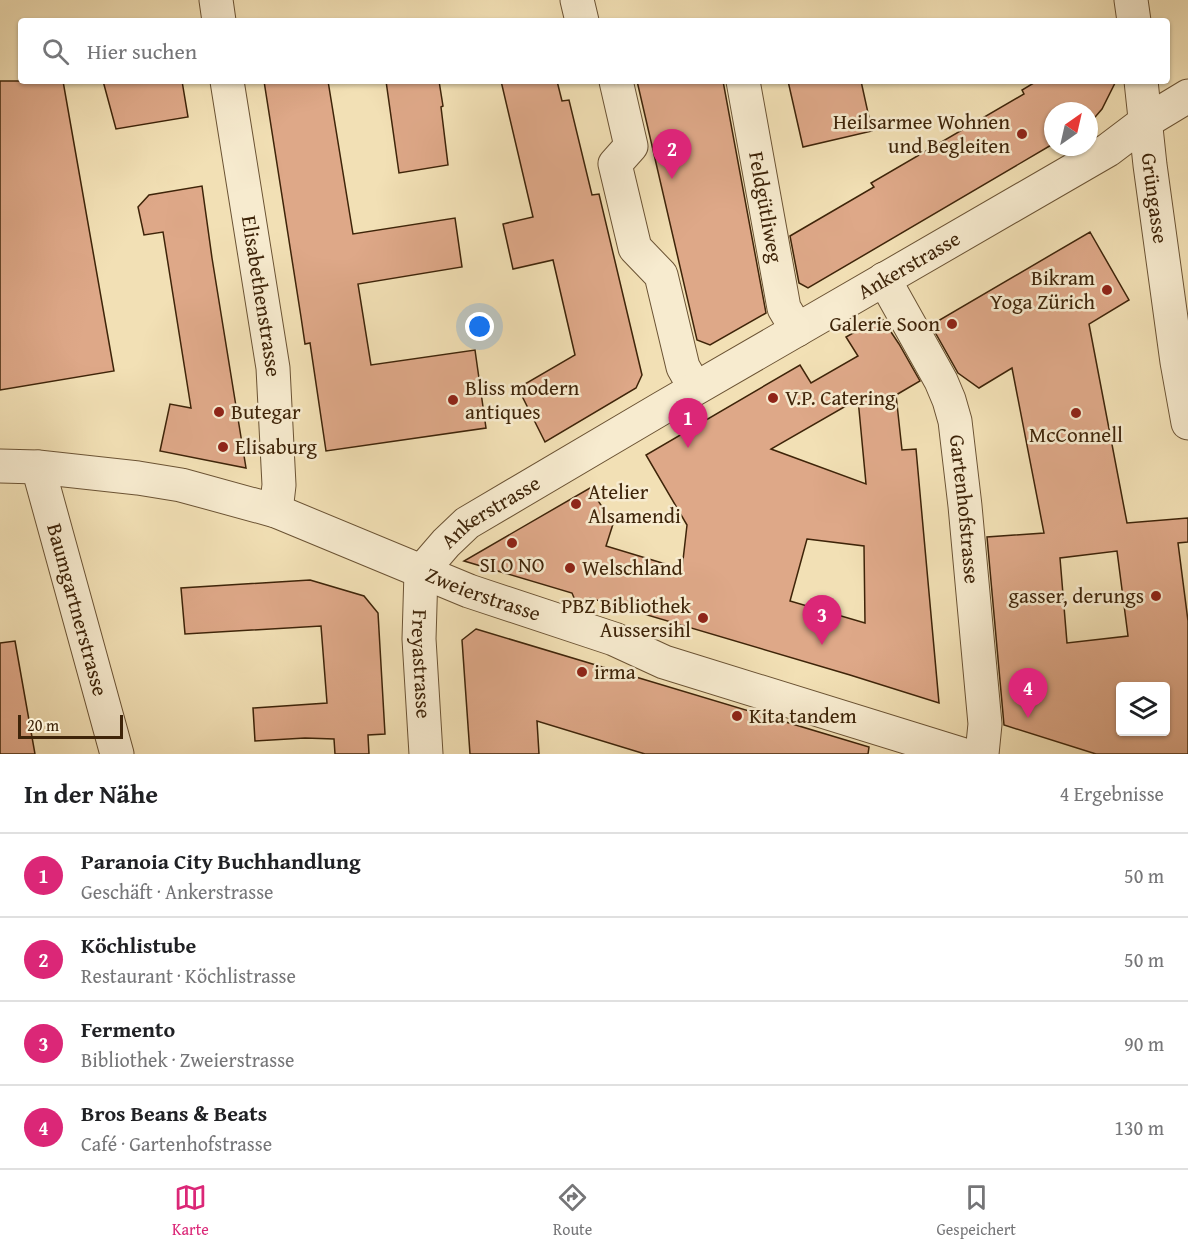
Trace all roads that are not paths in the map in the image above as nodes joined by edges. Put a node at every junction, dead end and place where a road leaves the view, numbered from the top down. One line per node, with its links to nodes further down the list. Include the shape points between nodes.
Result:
1 (216, 0): 4 (street)
2 (577, 0): 5 (street)
3 (1131, 0): 6 (street)
4 (219, 18)
5 (581, 18)
6 (1134, 18)
7 (617, 84): 15 (street, via 631,146 615,164 635,248 661,276 683,367)
8 (745, 84): 14 (street, Feldgütliweg, via 784,308)
9 (1141, 84): 12 (street, Grüngasse)
10 (228, 85): 19 (street, Elisabethenstrasse, via 273,368 279,485)
11 (1188, 96): 12 (street, Ankerstrasse)
12 (1145, 122): 13 (street, Ankerstrasse, via 1108,150); 16 (street, Grüngasse)
13 (884, 279): 14 (street, Ankerstrasse); 24 (street, Gartenhofstrasse, via 941,381 955,421 984,724)
14 (797, 330): 15 (street, Ankerstrasse)
15 (695, 388): 20 (street, Ankerstrasse, via 467,523)
16 (1187, 415)
17 (0, 466): 18 (street, Zweierstrasse)
18 (38, 467): 19 (street, Zweierstrasse, via 165,482); 21 (street, Baumgartnerstrasse)
19 (276, 511): 20 (street, Zweierstrasse)
20 (421, 572): 22 (street, Freyastrasse, via 419,630); 23 (street, Zweierstrasse, via 614,639 664,662)
21 (117, 754)
22 (426, 754)
23 (961, 754)
24 (982, 754)

